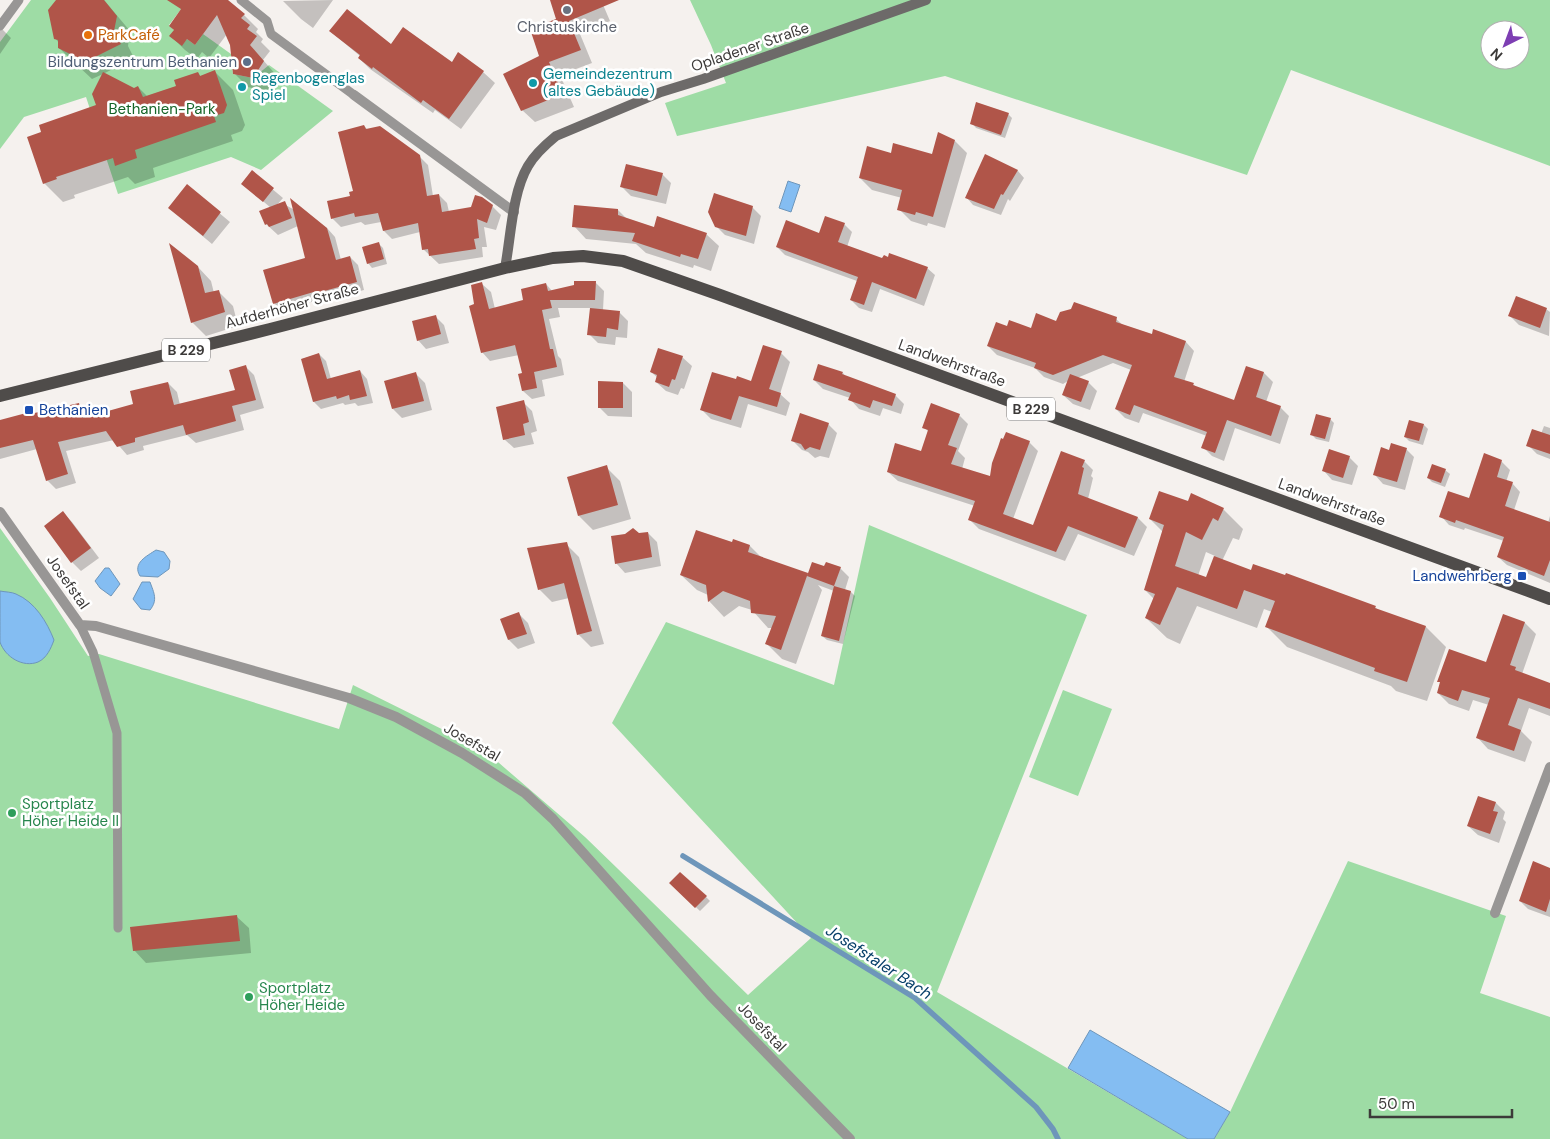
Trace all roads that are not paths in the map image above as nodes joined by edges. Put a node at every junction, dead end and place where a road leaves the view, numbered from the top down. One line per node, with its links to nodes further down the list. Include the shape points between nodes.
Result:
1 (20, 0): 4 (lane)
2 (241, 0): 5 (lane, via 268,21 271,34)
3 (926, 0): 6 (main road, Opladener Straße, via 661,92 556,136 527,168)
4 (0, 26)
5 (354, 95): 6 (street)
6 (514, 212): 7 (main road, Opladener Straße)
7 (505, 268): 8 (main road, Aufderhöher Straße / B 229); 10 (main road, Landwehrstraße / B 229, via 553,258 583,256 623,261)
8 (0, 396)
9 (0, 512): 11 (street, Josefstal)
10 (1550, 599)
11 (80, 625): 14 (lane, via 93,652 117,733); 15 (street, Josefstal, via 96,626 349,698 462,752 525,792 553,819 710,995)
12 (1550, 767): 13 (street)
13 (1494, 913)
14 (118, 928)
15 (850, 1139)

